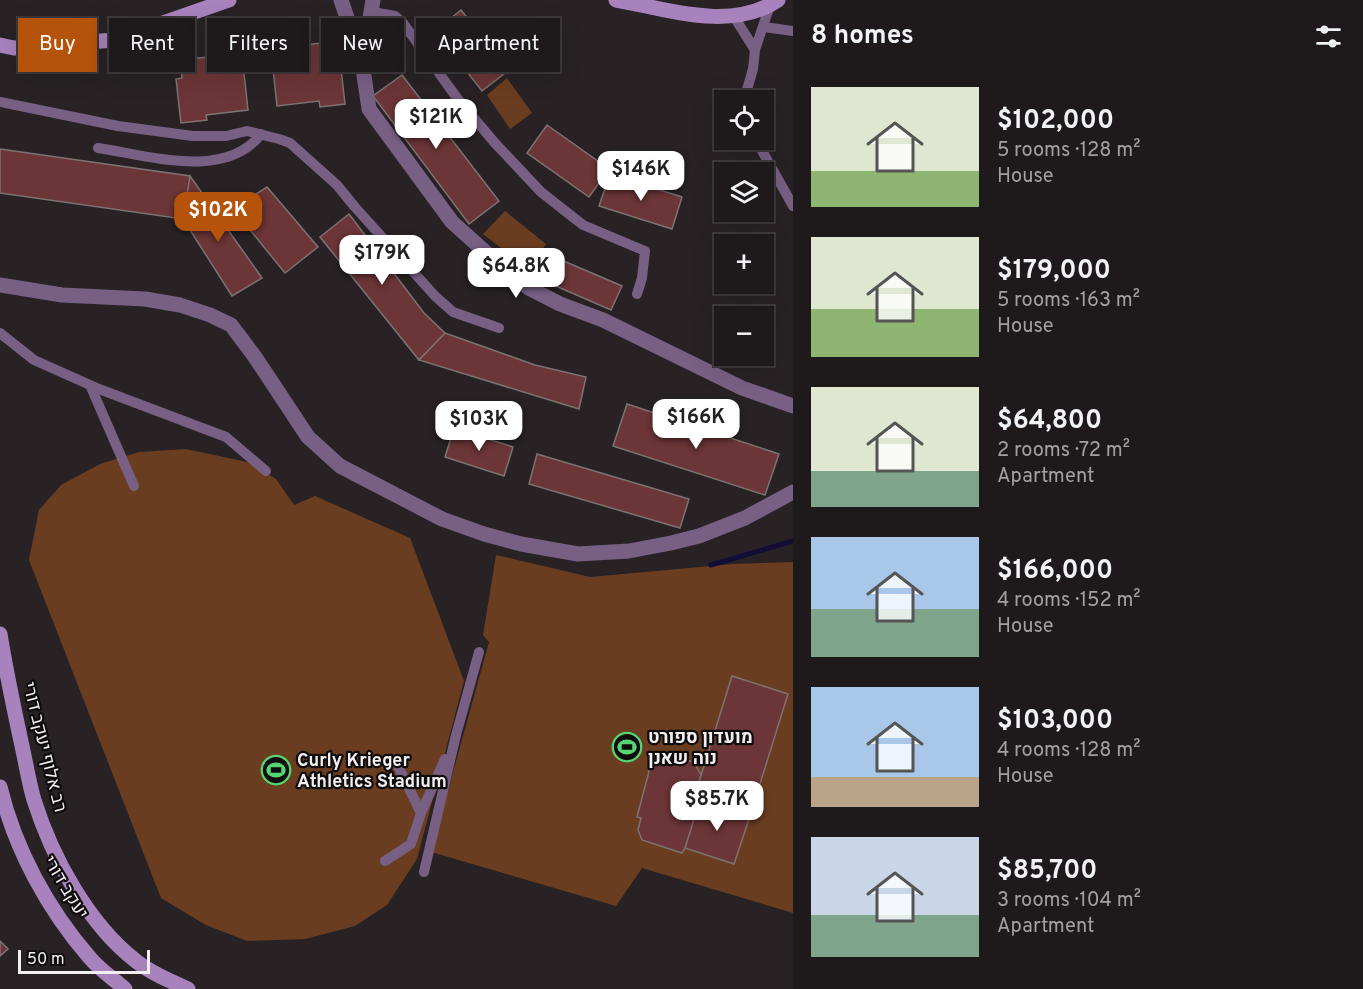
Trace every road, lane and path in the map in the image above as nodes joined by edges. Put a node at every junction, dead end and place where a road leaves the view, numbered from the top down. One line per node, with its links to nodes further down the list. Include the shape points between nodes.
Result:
1 (229, 0): 10 (main road, via 114,40 14,48)
2 (341, 0): 7 (street)
3 (616, 0): 6 (main road, via 681,12)
4 (774, 3): 6 (main road, via 758,11); 8 (lane)
5 (376, 7): 20 (lane, via 403,23 457,98 542,192 583,225 645,252)
6 (733, 15): 11 (lane)
7 (347, 18)
8 (764, 27): 9 (lane); 11 (lane)
9 (793, 31)
10 (0, 45)
11 (755, 50): 13 (lane)
12 (363, 72): 24 (street, via 369,109 452,222 512,276 560,304 603,320 742,388)
13 (747, 90)
14 (0, 102): 15 (lane, via 164,133)
15 (261, 134): 16 (lane, via 253,144 209,162); 21 (lane, via 290,143 337,185 453,312)
16 (98, 148)
17 (762, 150): 18 (lane)
18 (791, 203)
19 (0, 285): 27 (street, via 62,295 145,299 180,305 231,325 308,437 340,466 442,519 521,544 578,554 629,551 671,543 745,518)
20 (637, 294)
21 (499, 328)
22 (0, 333): 23 (lane, via 34,360)
23 (90, 384): 25 (lane, via 226,437); 26 (lane)
24 (793, 406)
25 (266, 471)
26 (134, 486)
27 (793, 492)
28 (0, 634): 37 (main road, רב אלוף יעקב דורי, via 34,800 61,864 108,935 136,961)
29 (479, 652): 30 (lane)
30 (456, 735): 33 (lane); 35 (lane)
31 (398, 766): 33 (lane)
32 (0, 786): 36 (main road, יעקב דורי, via 29,865 53,912 92,960)
33 (421, 813): 34 (lane, via 411,844)
34 (385, 861)
35 (424, 872)
36 (125, 989)
37 (188, 989)

